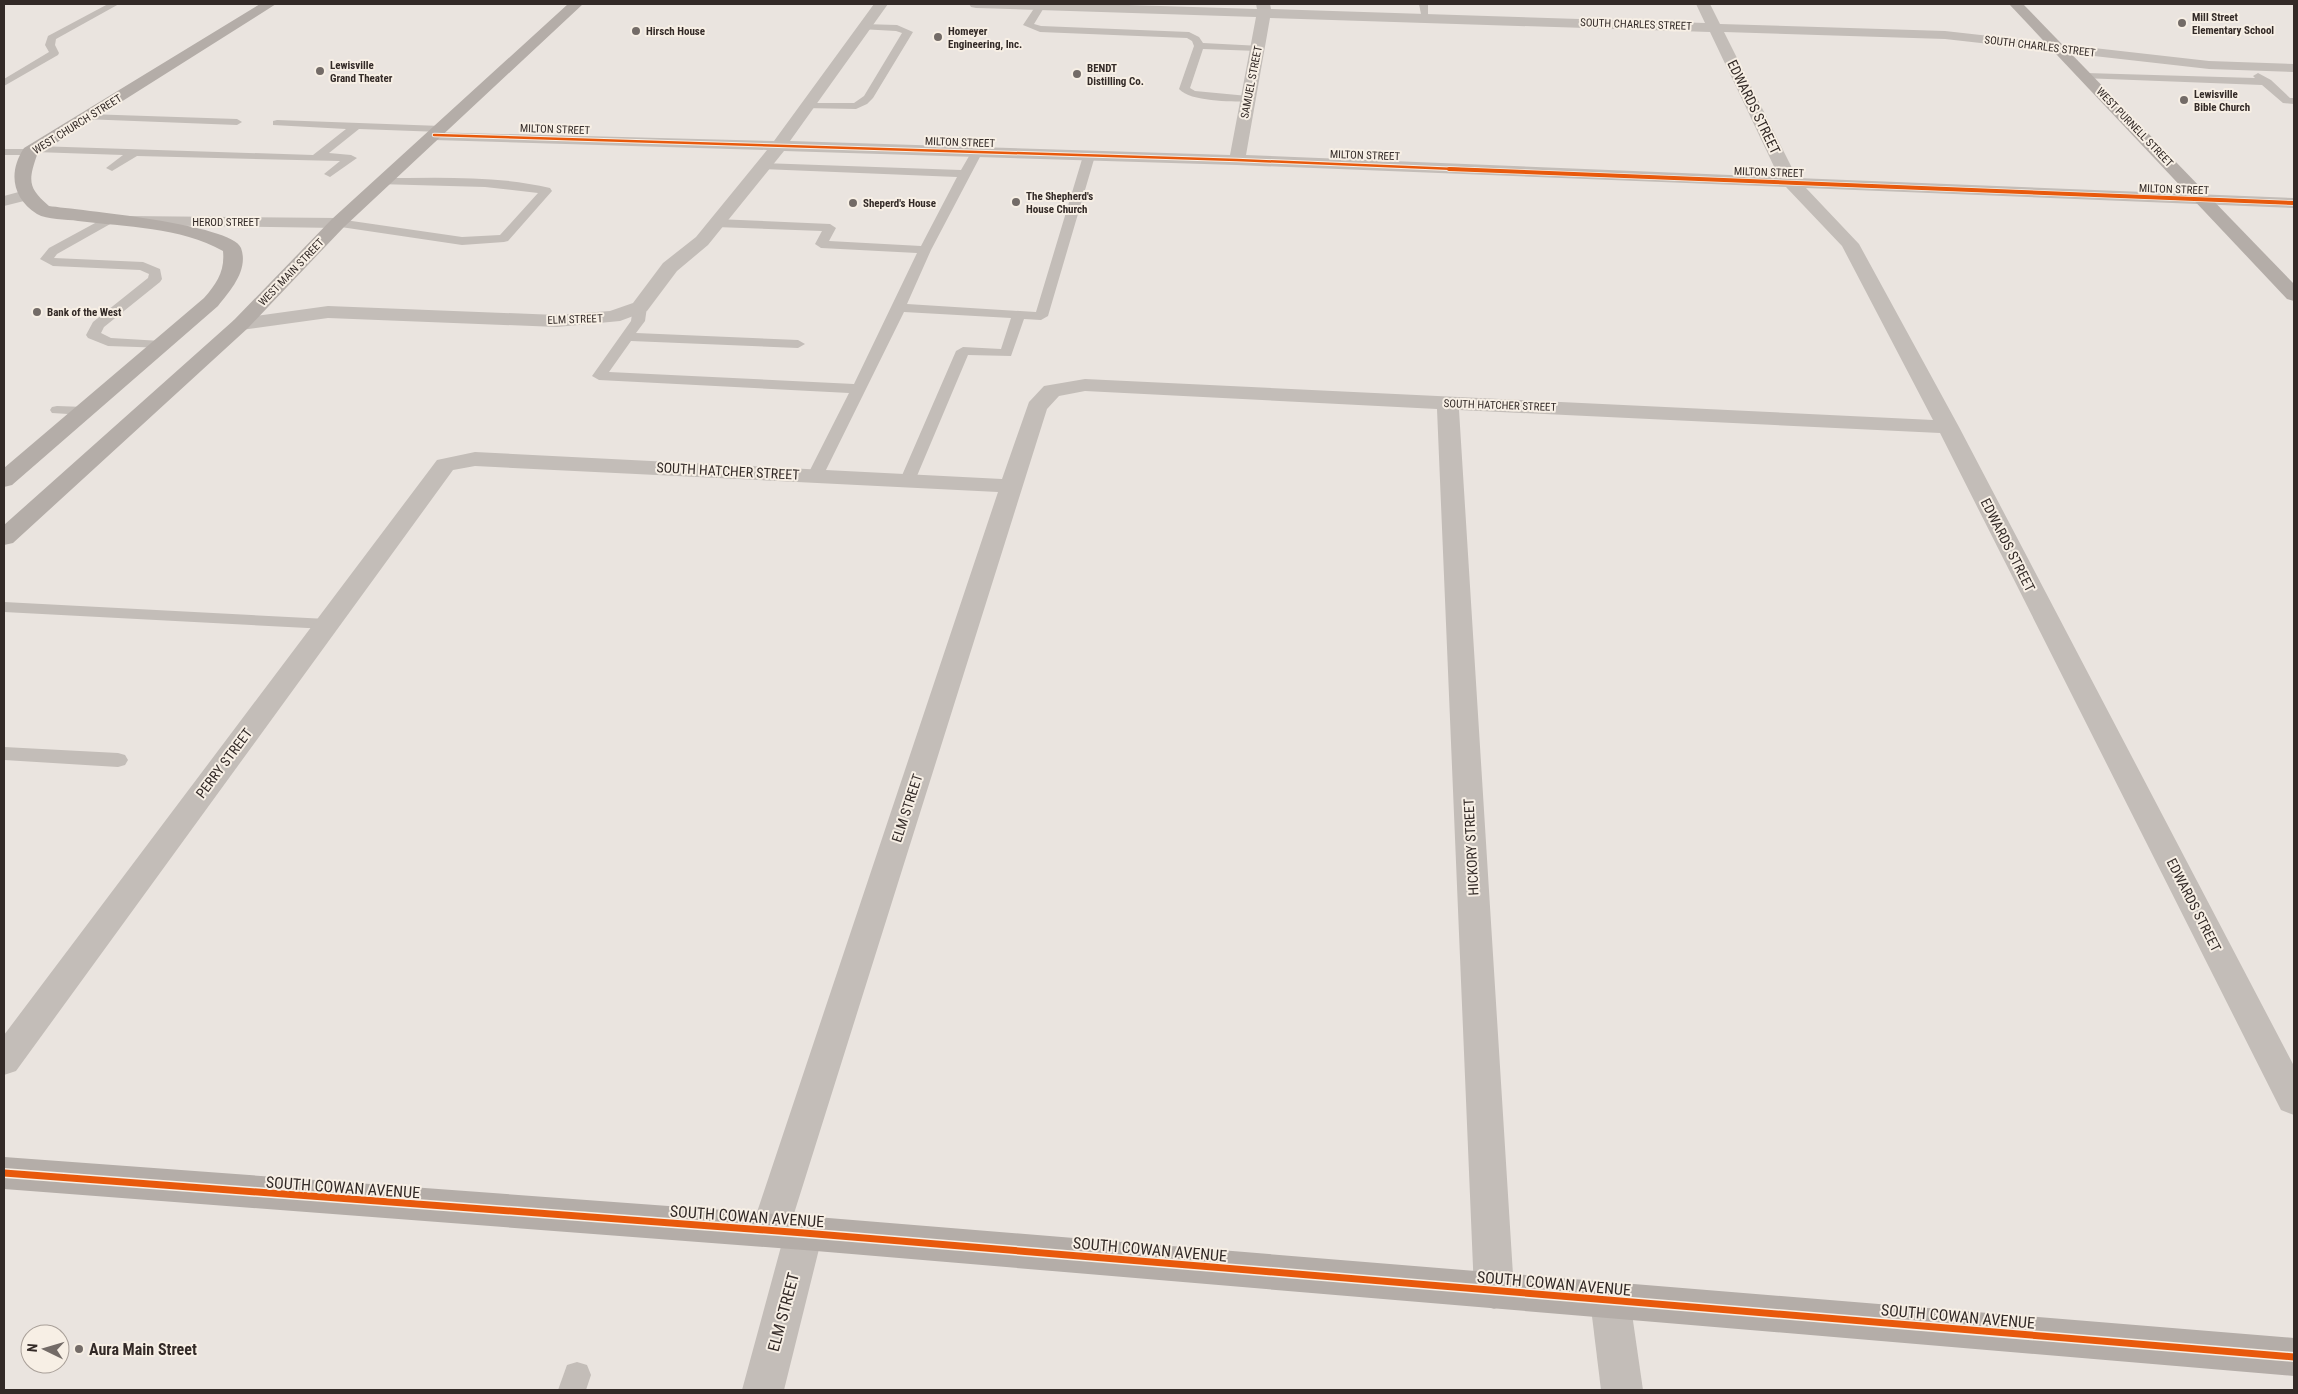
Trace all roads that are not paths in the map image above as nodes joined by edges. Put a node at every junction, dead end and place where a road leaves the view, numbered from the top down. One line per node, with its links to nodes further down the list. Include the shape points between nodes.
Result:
1 (114, 4): 24 (lane, via 51,38 54,53)
2 (269, 4): 28 (main road, WEST CHURCH STREET)
3 (576, 4): 32 (main road, WEST MAIN STREET)
4 (880, 4): 16 (street)
5 (976, 4): 6 (street, SOUTH CHARLES STREET)
6 (1022, 4): 10 (street, SOUTH CHARLES STREET)
7 (1469, 4): 14 (street)
8 (1703, 4): 15 (street, EDWARDS STREET)
9 (2016, 4): 19 (main road, WEST PURNELL STREET)
10 (1040, 6): 11 (street, SOUTH CHARLES STREET); 17 (lane, via 1028,26 1178,34 1196,39)
11 (1119, 6): 12 (street, SOUTH CHARLES STREET)
12 (1263, 8): 13 (street, SOUTH CHARLES STREET); 18 (street, SAMUEL STREET)
13 (1424, 10): 14 (street, SOUTH CHARLES STREET)
14 (1472, 18): 15 (street, SOUTH CHARLES STREET)
15 (1714, 26): 19 (street, SOUTH CHARLES STREET, via 1945,34); 47 (street, EDWARDS STREET)
16 (863, 27): 27 (street); 27 (lane, via 898,28 908,32 868,98 856,106)
17 (1198, 46): 18 (lane); 25 (lane, via 1184,89 1192,94)
18 (1258, 48): 25 (street, SAMUEL STREET)
19 (2059, 48): 20 (street, SOUTH CHARLES STREET); 22 (main road, WEST PURNELL STREET)
20 (2248, 67): 21 (street, SOUTH CHARLES STREET); 23 (lane)
21 (2294, 68)
22 (2086, 76): 23 (lane); 49 (main road, WEST PURNELL STREET)
23 (2267, 82): 26 (lane, via 2287,101)
24 (4, 83)
25 (1248, 99): 40 (street, SAMUEL STREET)
26 (2294, 101)
27 (807, 106): 33 (street)
28 (86, 117): 29 (lane); 34 (main road, WEST CHURCH STREET)
29 (237, 122)
30 (277, 123): 31 (lane)
31 (356, 126): 32 (lane); 38 (lane)
32 (438, 132): 33 (street, MILTON STREET); 46 (main road, WEST MAIN STREET)
33 (778, 147): 37 (street, MILTON STREET); 41 (street)
34 (33, 151): 35 (lane); 36 (lane); 43 (main road); 48 (main road, WEST CHURCH STREET, via 22,173)
35 (4, 152)
36 (135, 152): 38 (lane); 42 (lane)
37 (976, 153): 39 (street, MILTON STREET); 45 (lane)
38 (318, 156): 44 (lane, via 351,158)
39 (1089, 156): 40 (street, MILTON STREET); 59 (lane, via 1042,316)
40 (1237, 160): 47 (street, MILTON STREET)
41 (761, 166): 45 (lane); 54 (street)
42 (112, 168)
43 (4, 169)
44 (330, 174)
45 (965, 174): 55 (lane)
46 (382, 182): 53 (main road, WEST MAIN STREET); 53 (lane, via 464,181 510,184 546,191 504,238 462,242)
47 (1791, 183): 49 (street, MILTON STREET); 69 (street, EDWARDS STREET, via 1850,244)
48 (26, 195): 50 (street); 52 (main road, via 44,211)
49 (2204, 200): 51 (street, MILTON STREET); 56 (main road, WEST PURNELL STREET)
50 (4, 201)
51 (2294, 203)
52 (111, 221): 53 (street, HEROD STREET); 63 (main road, via 186,230 232,248 234,263 230,279 211,302); 63 (lane, via 53,251 46,259 143,266 155,272 155,279 98,325 93,335 108,342)
53 (338, 223): 60 (main road, WEST MAIN STREET)
54 (716, 223): 55 (lane, via 830,228 821,244); 57 (street, via 702,241 670,267)
55 (925, 250): 58 (lane)
56 (2294, 295)
57 (640, 307): 60 (street, ELM STREET, via 613,317 557,320 328,312); 61 (lane, via 638,321)
58 (899, 308): 59 (lane); 64 (lane)
59 (1019, 314): 73 (lane, via 1006,353 963,351)
60 (241, 324): 75 (main road, WEST MAIN STREET)
61 (627, 337): 62 (lane); 64 (lane, via 599,376)
62 (798, 344)
63 (160, 345): 68 (main road)
64 (859, 389): 71 (lane)
65 (1052, 391): 66 (street, SOUTH HATCHER STREET, via 1085,385); 74 (street, ELM STREET, via 1037,407)
66 (1448, 403): 69 (street, SOUTH HATCHER STREET); 84 (street, HICKORY STREET)
67 (57, 410): 68 (lane)
68 (84, 411): 72 (main road)
69 (1948, 427): 81 (street, EDWARDS STREET)
70 (445, 465): 71 (street, SOUTH HATCHER STREET, via 475,458); 77 (street, PERRY STREET)
71 (815, 476): 73 (street, SOUTH HATCHER STREET)
72 (4, 480)
73 (908, 480): 74 (street, SOUTH HATCHER STREET)
74 (1012, 486): 83 (street, ELM STREET)
75 (5, 536)
76 (4, 607): 77 (lane)
77 (327, 624): 80 (street, PERRY STREET)
78 (4, 753): 79 (lane)
79 (118, 760)
80 (4, 1061)
81 (2294, 1100)
82 (4, 1173): 83 (main road, SOUTH COWAN AVENUE)
83 (787, 1232): 84 (main road, SOUTH COWAN AVENUE); 87 (street, ELM STREET)
84 (1494, 1290): 85 (main road, SOUTH COWAN AVENUE)
85 (1610, 1300): 86 (main road, SOUTH COWAN AVENUE); 88 (street)
86 (2294, 1357)
87 (763, 1390)
88 (1622, 1390)

